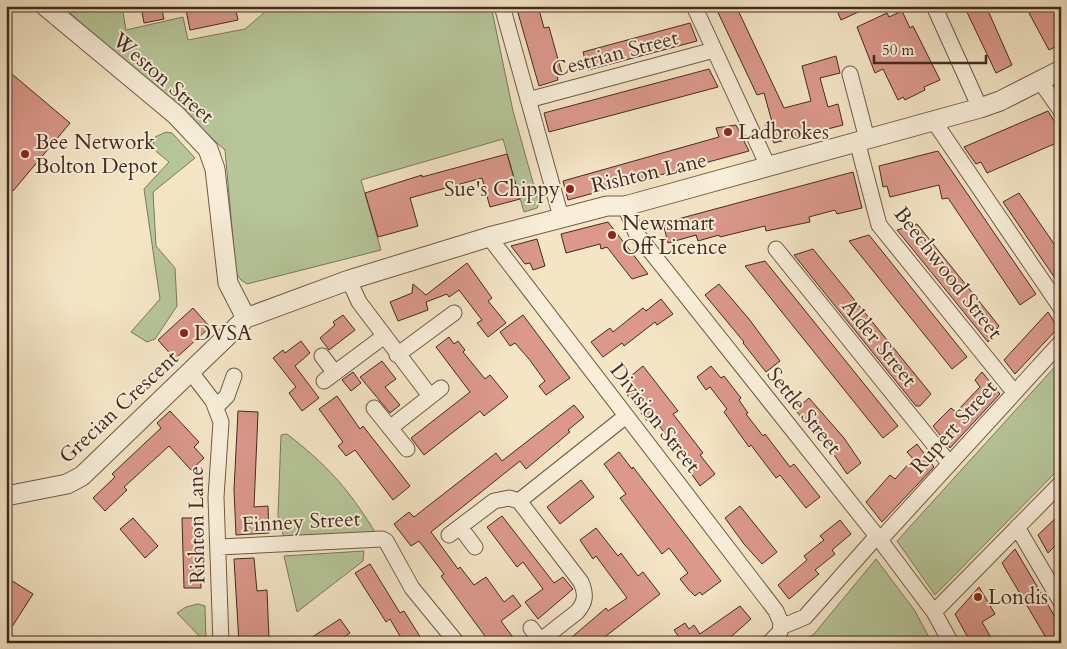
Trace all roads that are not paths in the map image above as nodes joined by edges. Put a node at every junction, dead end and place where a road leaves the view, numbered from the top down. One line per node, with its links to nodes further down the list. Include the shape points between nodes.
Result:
1 (45, 6): 22 (street, Weston Street, via 176,114 208,149 215,168 228,283)
2 (502, 6): 9 (street)
3 (694, 6): 5 (street)
4 (934, 6): 10 (street)
5 (714, 50): 9 (street, Cestrian Street); 14 (street)
6 (1061, 70): 8 (street, Rishton Lane)
7 (850, 74): 13 (street, Beechwood Street)
8 (1040, 81): 10 (street, Rishton Lane); 11 (street)
9 (528, 100): 16 (street)
10 (980, 108): 12 (street, Rishton Lane)
11 (1061, 111)
12 (933, 120): 13 (street, Rishton Lane); 20 (street)
13 (862, 140): 14 (street, Rishton Lane); 29 (street, Beechwood Street, via 878,225)
14 (768, 166): 15 (street, Rishton Lane)
15 (625, 206): 16 (street, Rishton Lane, via 607,206); 40 (street, Settle Street, via 636,233)
16 (560, 217): 17 (street, Rishton Lane)
17 (489, 237): 19 (street, Rishton Lane); 32 (street, Division Street)
18 (776, 249): 35 (street, Alder Street)
19 (348, 280): 22 (street, Rishton Lane); 23 (street)
20 (1061, 308)
21 (454, 313): 25 (street)
22 (246, 318): 27 (street, Grecian Crescent)
23 (383, 337): 25 (street); 26 (street, via 330,377)
24 (1061, 342): 29 (street, Rupert Street)
25 (397, 355): 33 (street, via 435,392)
26 (322, 356)
27 (190, 371): 30 (street, Rishton Lane); 37 (street, Grecian Crescent, via 74,481)
28 (234, 376): 30 (street, via 227,396)
29 (1014, 392): 35 (street, Rupert Street)
30 (216, 407): 41 (street, Rishton Lane, via 221,422 216,480)
31 (374, 408): 33 (street)
32 (626, 416): 38 (street); 46 (street, Division Street, via 776,611)
33 (390, 428): 34 (street)
34 (407, 449)
35 (949, 463): 40 (street, Rupert Street)
36 (1061, 483): 39 (street)
37 (6, 496)
38 (519, 500): 42 (street, via 494,501 455,531); 47 (street, via 581,582 585,595 582,607)
39 (1017, 527): 43 (street); 44 (street)
40 (881, 542): 44 (street, Settle Street); 46 (street, Rupert Street, via 805,617)
41 (219, 547): 48 (street, Rishton Lane); 49 (street, Finney Street, via 386,541 412,588)
42 (475, 547)
43 (1061, 602)
44 (930, 608): 51 (street, Settle Street)
45 (531, 628): 47 (street)
46 (781, 628): 50 (street)
47 (541, 642)
48 (221, 643)
49 (457, 643)
50 (769, 643)
51 (951, 643)

